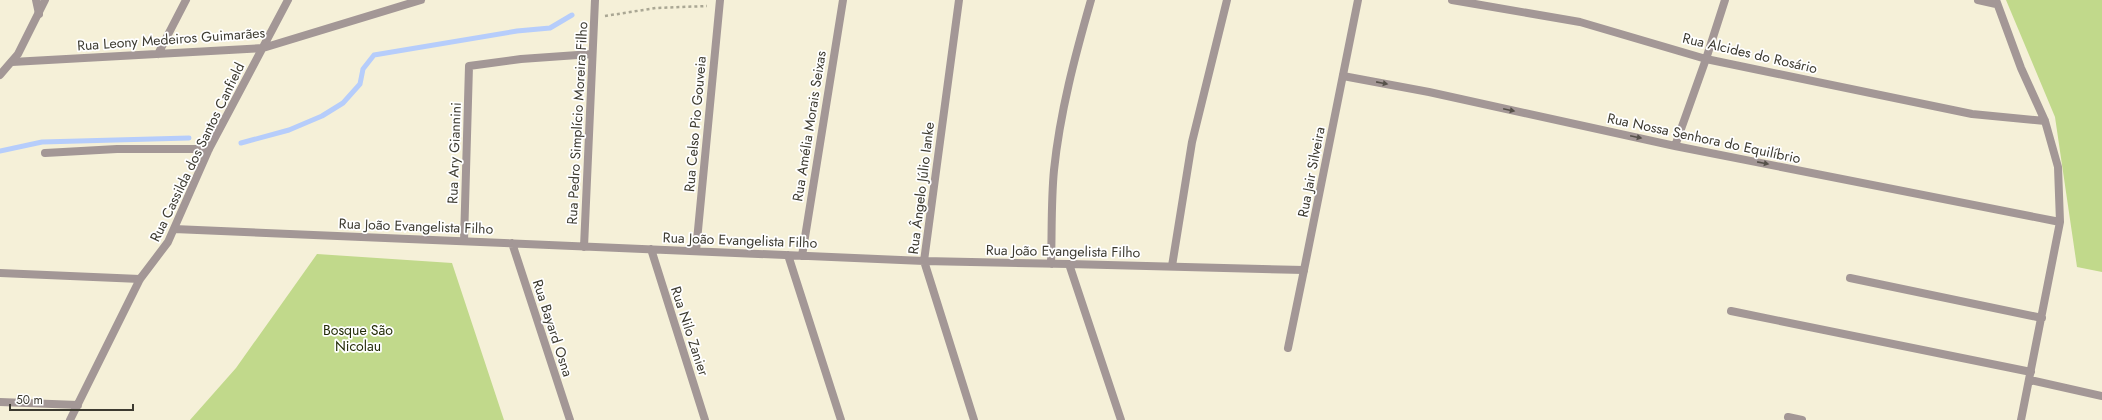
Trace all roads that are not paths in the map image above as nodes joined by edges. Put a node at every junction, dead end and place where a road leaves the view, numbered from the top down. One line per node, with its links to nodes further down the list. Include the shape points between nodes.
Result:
1 (36, 0): 17 (street)
2 (45, 0): 17 (street)
3 (186, 0): 19 (street)
4 (288, 0): 18 (street, Rua Cassilda dos Santos Canfield)
5 (595, 0): 20 (street, Rua Pedro Simplício Moreira Filho)
6 (843, 0): 37 (street, Rua Amélia Morais Seixas)
7 (959, 0): 38 (street, Rua Ângelo Júlio Ianke)
8 (1091, 0): 39 (street, via 1071,74 1056,152 1052,191)
9 (1228, 0): 41 (street, via 1192,142)
10 (1358, 0): 24 (street, Rua Jair Silveira)
11 (1452, 0): 21 (street, Rua Alcides do Rosário, via 1580,22)
12 (1725, 0): 21 (street)
13 (1978, 0): 15 (street)
14 (417, 1): 18 (street, Rua Leony Medeiros Guimarães)
15 (1996, 2): 25 (street, via 2021,68)
16 (720, 3): 35 (street, Rua Celso Pio Gouveia)
17 (39, 14): 22 (street, via 25,44)
18 (263, 48): 19 (street, Rua Leony Medeiros Guimarães); 27 (street, Rua Cassilda dos Santos Canfield)
19 (158, 54): 22 (street, Rua Leony Medeiros Guimarães)
20 (592, 54): 31 (street, Rua Ary Giannini, via 469,66); 33 (street, Rua Pedro Simplício Moreira Filho)
21 (1706, 59): 25 (street, Rua Alcides do Rosário, via 1972,114); 26 (street)
22 (12, 62): 23 (street)
23 (0, 75)
24 (1343, 76): 26 (street, Rua Nossa Senhora do Equilíbrio, one-way to 26, via 1429,92); 42 (street, Rua Jair Silveira)
25 (2045, 120): 29 (street, via 2058,167)
26 (1675, 146): 29 (street, Rua Nossa Senhora do Equilíbrio, one-way to 29)
27 (209, 149): 28 (street, via 117,149); 30 (street, Rua Cassilda dos Santos Canfield)
28 (45, 153)
29 (2060, 222): 47 (street)
30 (174, 230): 31 (street, Rua João Evangelista Filho); 45 (street, Rua Cassilda dos Santos Canfield, via 162,252)
31 (464, 242): 32 (street, Rua João Evangelista Filho)
32 (512, 243): 33 (street, Rua João Evangelista Filho); 55 (street, Rua Bayard Osna)
33 (584, 246): 34 (street, Rua João Evangelista Filho)
34 (651, 249): 35 (street, Rua João Evangelista Filho); 56 (street, Rua Nilo Zanier)
35 (696, 251): 36 (street, Rua João Evangelista Filho)
36 (788, 255): 37 (street, Rua João Evangelista Filho); 57 (street)
37 (802, 256): 38 (street, Rua João Evangelista Filho)
38 (924, 261): 39 (street, Rua João Evangelista Filho); 58 (street, Rua Ângelo Júlio Ianke)
39 (1051, 264): 40 (street, Rua João Evangelista Filho)
40 (1069, 264): 41 (street, Rua João Evangelista Filho); 59 (street)
41 (1172, 266): 42 (street, Rua João Evangelista Filho)
42 (1304, 270): 48 (street, Rua Jair Silveira)
43 (0, 273): 45 (street)
44 (1850, 278): 47 (street)
45 (140, 279): 52 (street, Rua Cassilda dos Santos Canfield)
46 (1731, 311): 49 (street)
47 (2042, 318): 49 (street)
48 (1288, 348)
49 (2031, 376): 50 (street); 61 (street)
50 (2102, 396)
51 (0, 402): 52 (street)
52 (78, 405): 54 (street, Rua Cassilda dos Santos Canfield)
53 (1788, 417): 60 (street)
54 (70, 420)
55 (570, 420)
56 (705, 420)
57 (841, 420)
58 (974, 420)
59 (1121, 420)
60 (1802, 420)
61 (2022, 420)

